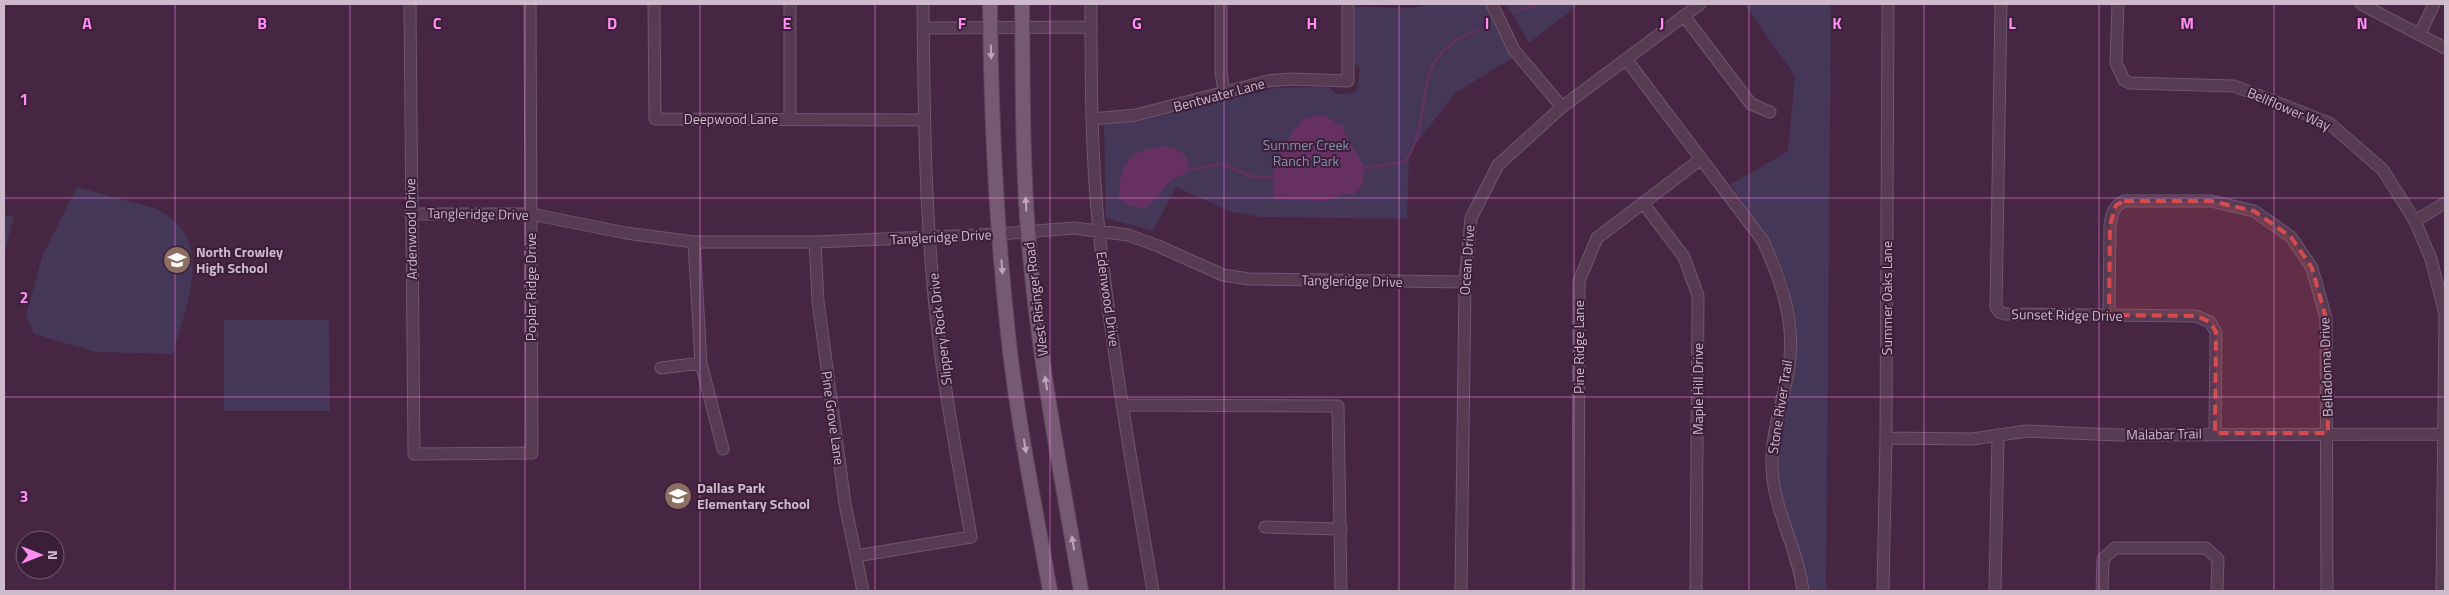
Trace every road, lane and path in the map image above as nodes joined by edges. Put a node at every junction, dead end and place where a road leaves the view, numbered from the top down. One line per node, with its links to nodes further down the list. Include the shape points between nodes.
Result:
1 (410, 4): 35 (street, Ardenwood Drive)
2 (530, 4): 36 (street, Poplar Ridge Drive)
3 (654, 4): 29 (street, Deepwood Lane, via 655,119)
4 (790, 4): 29 (street)
5 (923, 4): 20 (street, Slippery Rock Drive)
6 (990, 4): 19 (main road)
7 (1022, 4): 21 (main road, West Risinger Road)
8 (1091, 4): 22 (street, Edenwood Drive)
9 (1221, 4): 26 (street)
10 (1348, 4): 26 (street, Bentwater Lane, via 1348,81 1290,79)
11 (1492, 4): 27 (street, via 1514,50)
12 (1700, 4): 18 (street, Ocean Drive)
13 (1888, 4): 54 (street, Summer Oaks Lane)
14 (2001, 4): 46 (street, Sunset Ridge Drive, via 1996,307 2006,314)
15 (2118, 4): 37 (street, Bellflower Way, via 2116,63 2124,80 2130,83 2234,86 2329,123 2383,170)
16 (2361, 4): 23 (street)
17 (2434, 4): 23 (street)
18 (1684, 16): 25 (street, Ocean Drive); 28 (street, via 1751,104)
19 (990, 27): 20 (street); 21 (street); 40 (main road, one-way to 40)
20 (923, 28): 31 (street, Slippery Rock Drive)
21 (1022, 28): 22 (street); 39 (main road, West Risinger Road, one-way to 21)
22 (1091, 28): 30 (street, Edenwood Drive)
23 (2420, 34): 24 (street)
24 (2445, 48)
25 (1626, 59): 27 (street, Ocean Drive); 32 (street, Stone River Trail)
26 (1224, 92): 30 (street, Bentwater Lane, via 1136,115)
27 (1562, 108): 44 (street, Ocean Drive, via 1498,165 1471,218)
28 (1770, 112)
29 (790, 119): 31 (street, Deepwood Lane)
30 (1092, 119): 38 (street, Edenwood Drive)
31 (924, 120): 41 (street, Slippery Rock Drive)
32 (1701, 159): 33 (street, Pine Ridge Lane); 68 (street, Stone River Trail, via 1763,241 1777,271 1787,305 1788,371 1773,434 1772,466 1774,492 1801,576)
33 (1643, 203): 66 (street, Pine Ridge Lane, via 1597,238 1580,281); 67 (street, Maple Hill Drive, via 1684,257 1698,296)
34 (2445, 203): 37 (street)
35 (410, 214): 36 (street, Tangleridge Drive); 56 (street, Ardenwood Drive)
36 (531, 214): 42 (street, Tangleridge Drive, via 626,233); 56 (street, Poplar Ridge Drive, via 532,453)
37 (2415, 221): 45 (street, Bellflower Way, via 2431,259)
38 (1099, 230): 39 (street, Tangleridge Drive); 44 (street, Tangleridge Drive, via 1143,240 1223,276); 49 (street, Edenwood Drive)
39 (1028, 231): 40 (street, Tangleridge Drive); 62 (main road, West Risinger Road, one-way to 39, via 1040,342)
40 (999, 234): 41 (street, Tangleridge Drive); 61 (main road, one-way to 61, via 1008,335)
41 (929, 238): 43 (street, Tangleridge Drive); 59 (street, Slippery Rock Drive, via 939,342 970,537)
42 (694, 242): 43 (street, Tangleridge Drive); 47 (street)
43 (815, 242): 59 (street, Pine Grove Lane, via 819,311 845,504)
44 (1465, 282): 65 (street, Ocean Drive)
45 (2445, 314): 52 (street, Bellflower Way)
46 (2109, 315): 50 (street, Sunset Ridge Drive, via 2196,316 2210,322 2216,332); 51 (street, Belladonna Drive, via 2110,225 2116,205 2124,201 2212,200 2254,211 2290,237 2312,268 2326,318)
47 (701, 363): 48 (street); 55 (street)
48 (660, 368)
49 (1122, 405): 58 (street, via 1338,406); 63 (street, Edenwood Drive)
50 (2215, 433): 51 (street, Malabar Trail); 53 (street, Malabar Trail, via 2116,435 2027,431)
51 (2328, 433): 52 (street, Malabar Trail); 73 (street, Belladonna Drive)
52 (2443, 434): 74 (street, Bellflower Way)
53 (1998, 435): 54 (street, Malabar Trail, via 1972,440); 70 (street)
54 (1886, 438): 69 (street, Summer Oaks Lane)
55 (723, 448)
56 (414, 454)
57 (1265, 527): 58 (street)
58 (1341, 529): 64 (street)
59 (856, 556): 60 (street, Pine Grove Lane)
60 (863, 591)
61 (1050, 591)
62 (1081, 591)
63 (1153, 591)
64 (1341, 591)
65 (1461, 591)
66 (1578, 591)
67 (1696, 591)
68 (1802, 591)
69 (1883, 591)
70 (1995, 591)
71 (2102, 591): 72 (street, via 2103,559 2115,548 2206,548 2218,558)
72 (2217, 591)
73 (2327, 591)
74 (2442, 591)

